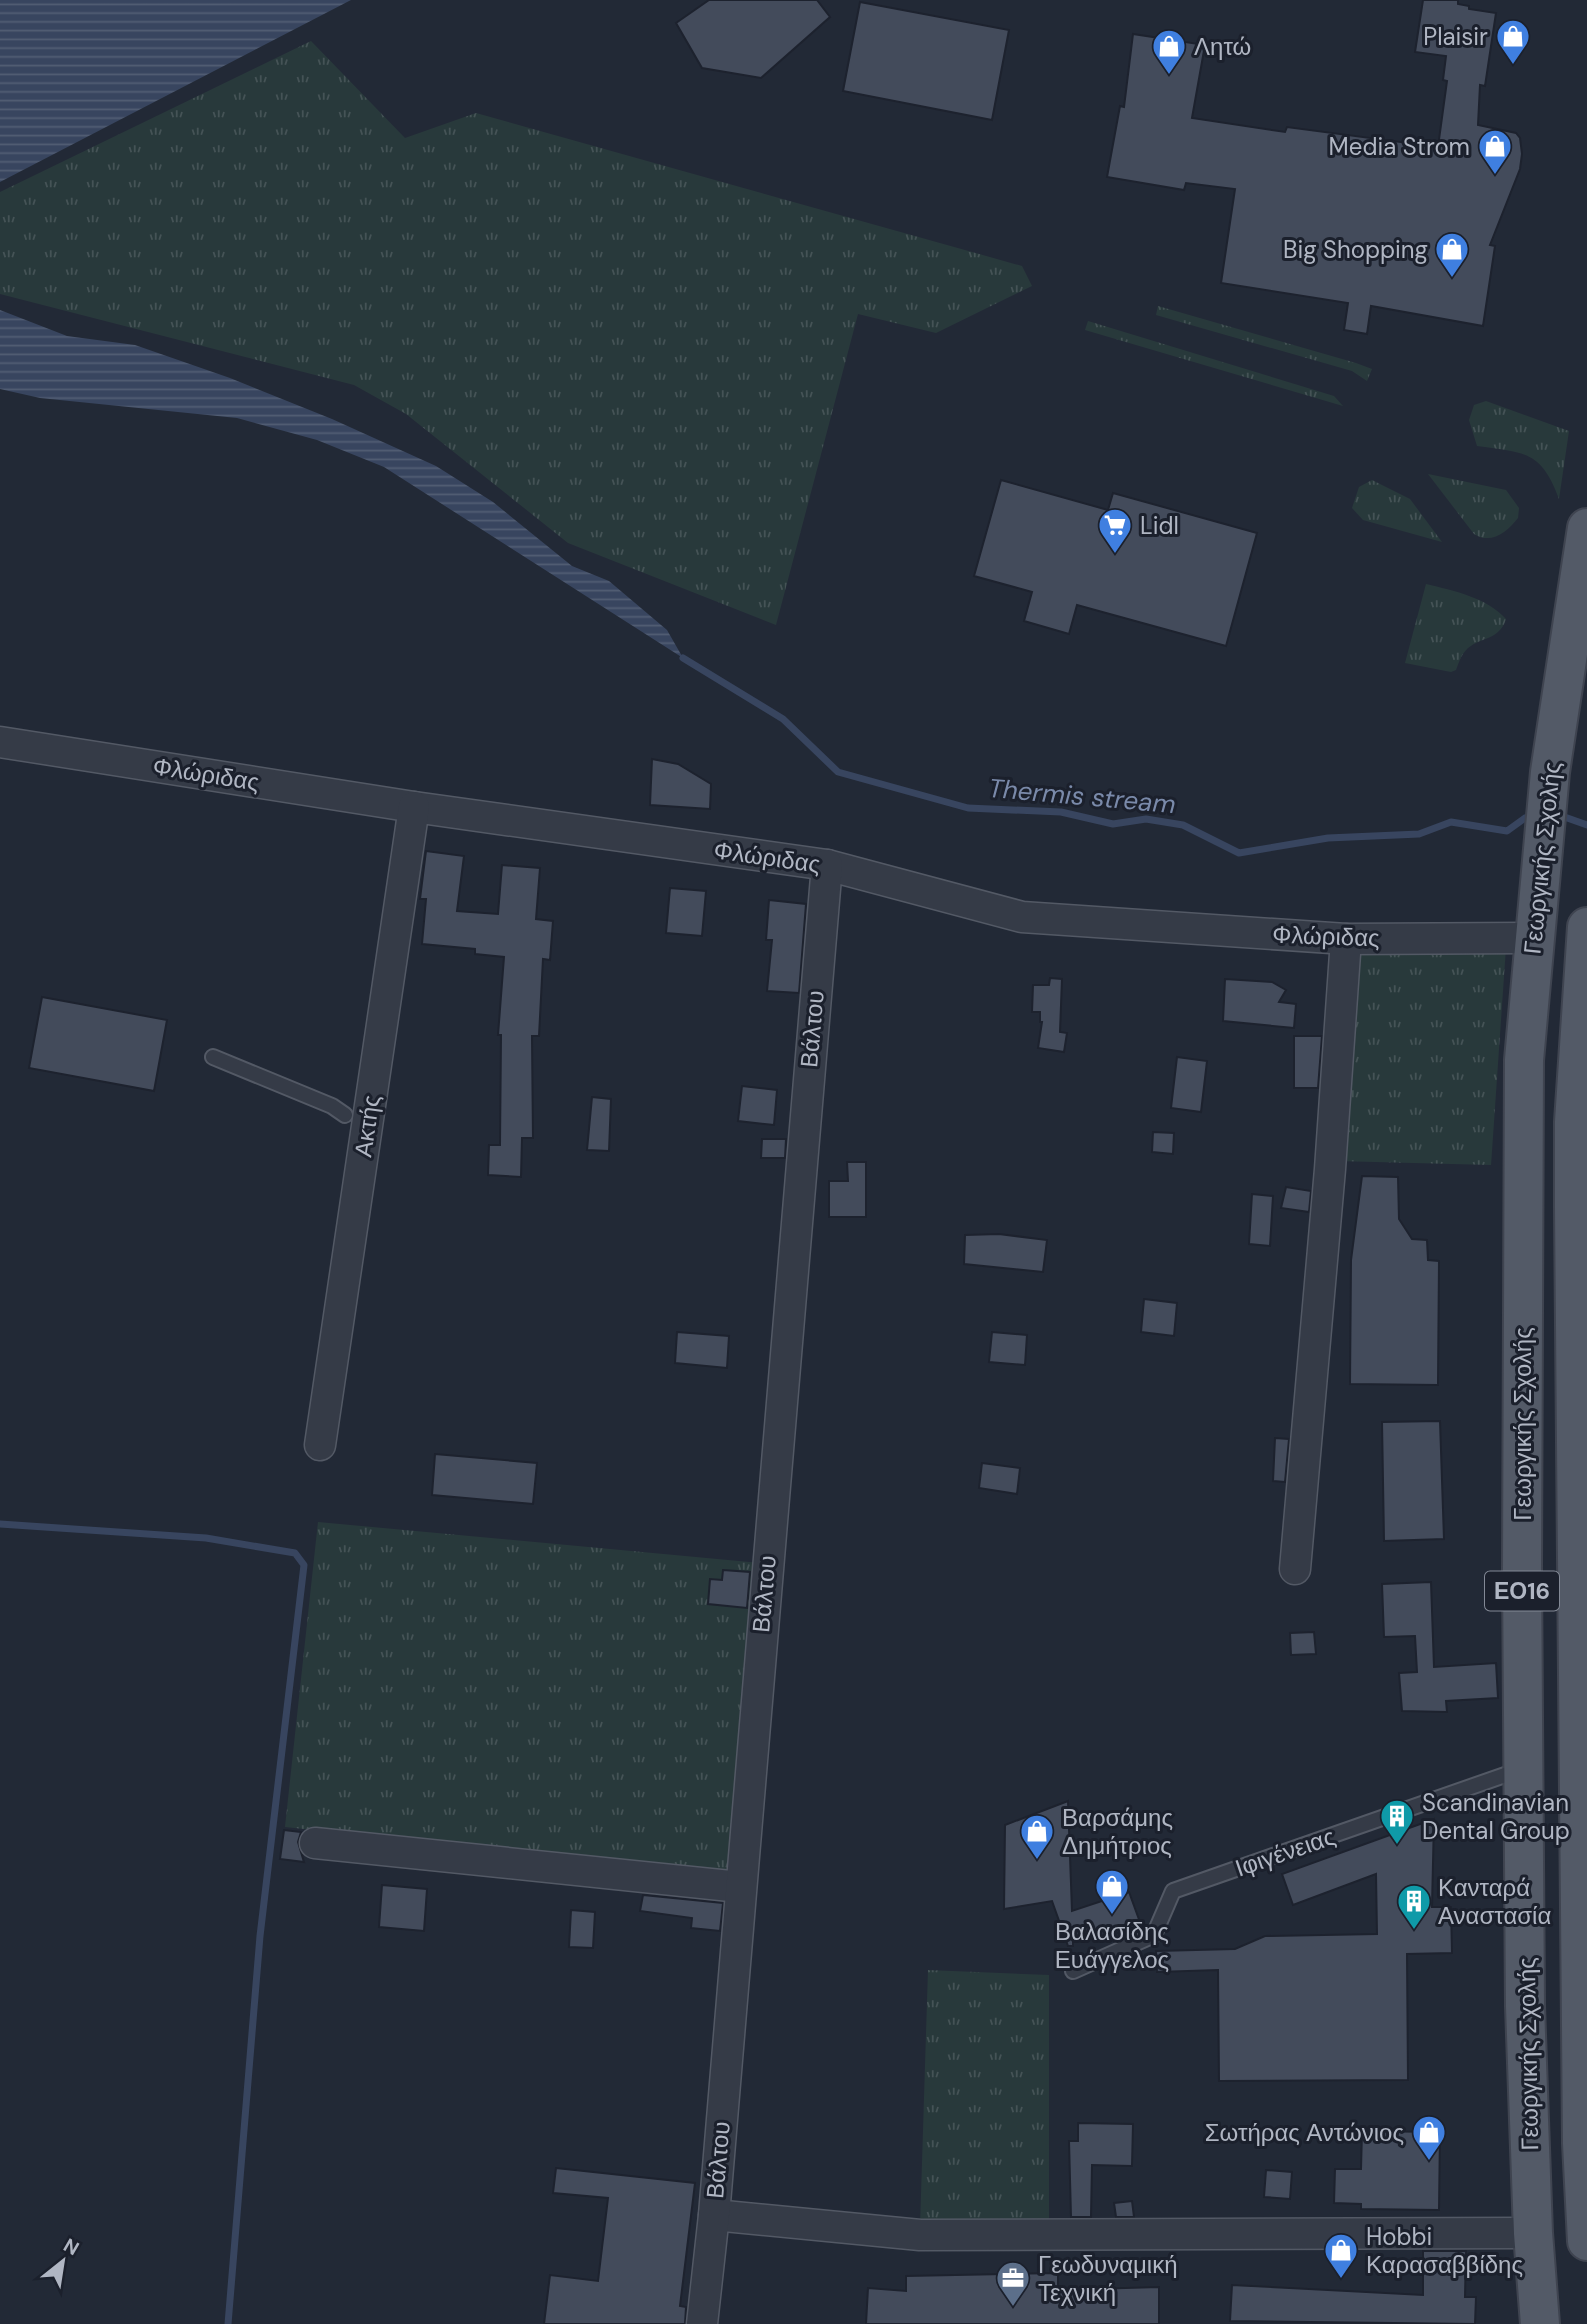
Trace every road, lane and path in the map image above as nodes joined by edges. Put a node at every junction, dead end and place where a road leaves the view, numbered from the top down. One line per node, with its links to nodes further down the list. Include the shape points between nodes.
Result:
1 (1587, 528): 6 (main road, Γεωργικής Σχολής / ΕΟ16, via 1550,772)
2 (0, 742): 3 (street, Φλώριδας)
3 (414, 807): 4 (street, Φλώριδας); 10 (street, Ακτής)
4 (827, 865): 7 (street, Φλώριδας, via 1021,917); 14 (street, Βάλτου)
5 (1587, 927): 18 (main road, ΕΟ16, via 1575,1109 1574,1208 1581,2130)
6 (1534, 938): 7 (street, Φλώριδας); 12 (main road, Γεωργικής Σχολής / ΕΟ16, via 1521,1169)
7 (1346, 939): 11 (street)
8 (213, 1057): 9 (lane)
9 (345, 1115)
10 (320, 1445)
11 (1295, 1569)
12 (1525, 1768): 15 (lane, Ιφιγένειας, via 1173,1891 1154,1934); 17 (main road, Γεωργικής Σχολής / ΕΟ16, via 1525,2006)
13 (315, 1843): 14 (street)
14 (740, 1887): 16 (street, Βάλτου)
15 (1073, 1971)
16 (714, 2215): 17 (street, via 920,2235); 19 (street, Βάλτου)
17 (1533, 2233): 20 (main road, Γεωργικής Σχολής / ΕΟ16)
18 (1587, 2241)
19 (702, 2324)
20 (1540, 2324)

